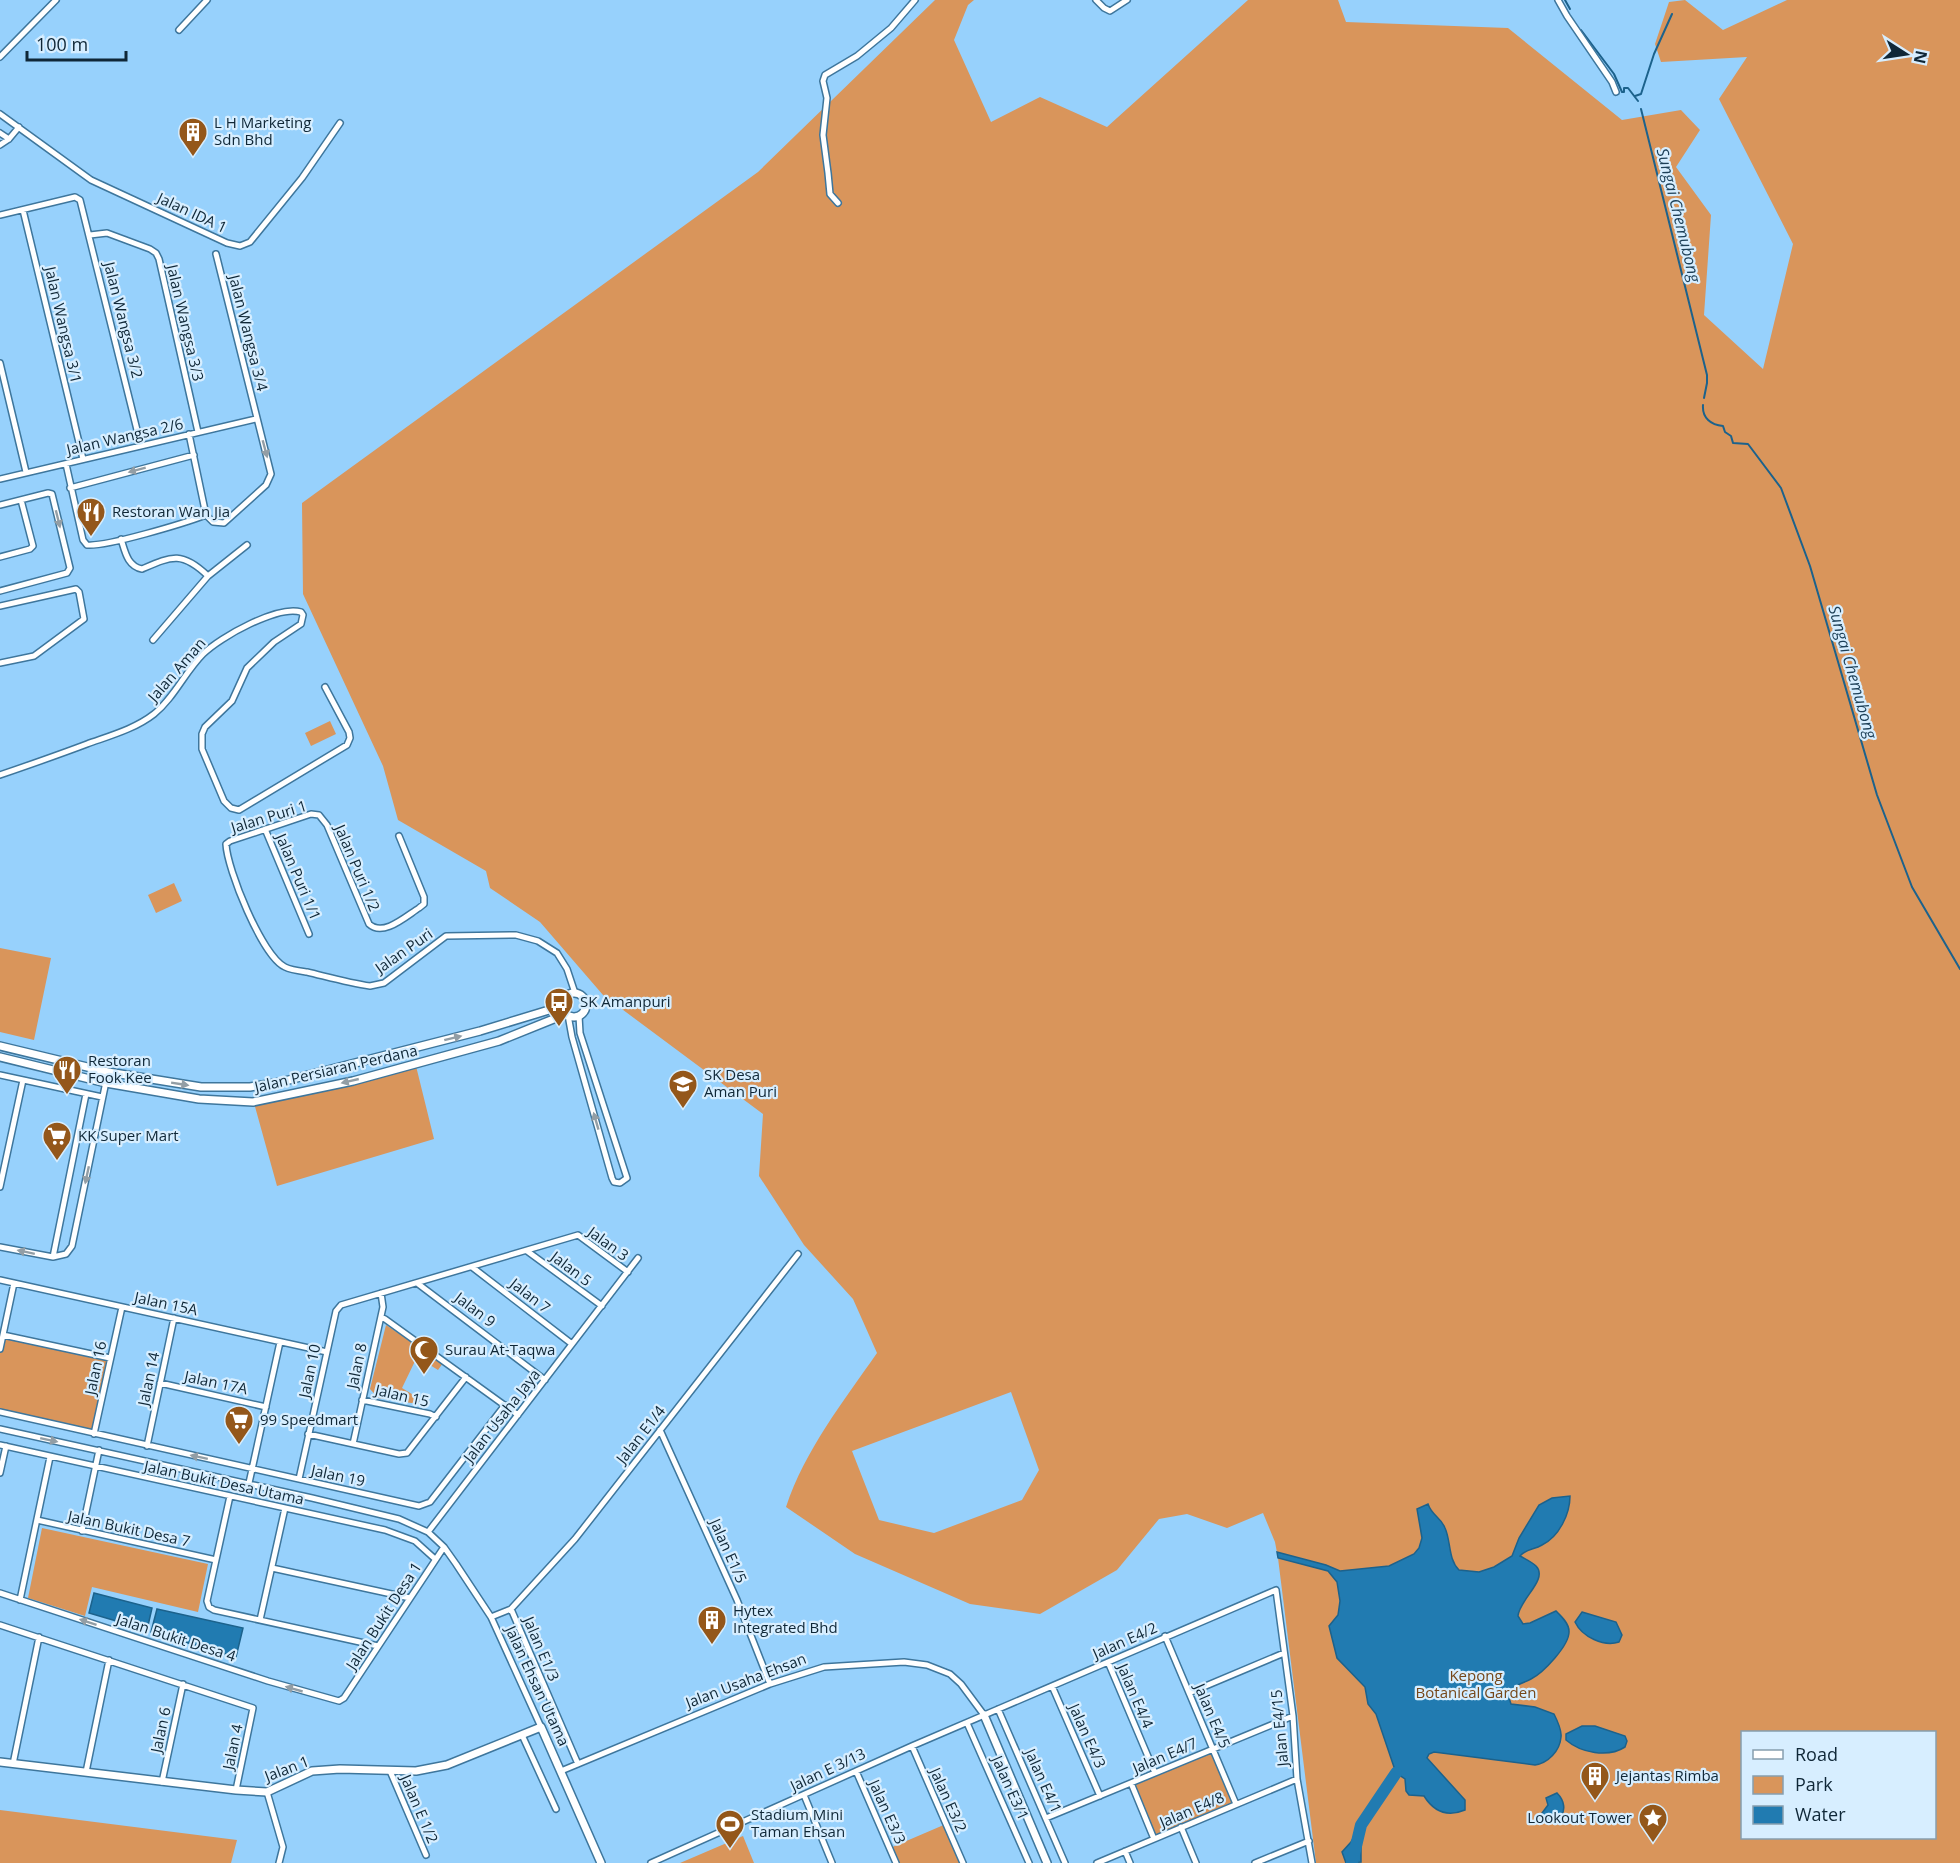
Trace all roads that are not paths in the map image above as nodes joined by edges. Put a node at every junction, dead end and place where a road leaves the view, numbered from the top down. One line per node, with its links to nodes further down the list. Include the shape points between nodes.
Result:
1 (56, 0): 8 (street)
2 (207, 0): 7 (street)
3 (915, 0): 16 (street, via 891,28 857,56 825,75 824,135 830,194)
4 (1096, 0): 5 (street, via 1110,11)
5 (1127, 0)
6 (1558, 0): 9 (street)
7 (179, 30)
8 (0, 57)
9 (1616, 92)
10 (0, 114): 12 (street, Jalan IDA 1)
11 (340, 123): 12 (street, Jalan IDA 1, via 250,242 240,246 91,180)
12 (19, 127): 14 (street)
13 (0, 133): 14 (street)
14 (9, 139): 15 (street)
15 (0, 145)
16 (838, 203)
17 (23, 210): 18 (street); 19 (street, Jalan Wangsa 3/2, via 75,197 80,200); 27 (street, Jalan Wangsa 3/1)
18 (0, 215)
19 (90, 235): 23 (street, Jalan Wangsa 3/3, via 107,233 156,253); 25 (street, Jalan Wangsa 3/2)
20 (216, 254): 22 (street, Jalan Wangsa 3/4)
21 (0, 363): 29 (street)
22 (256, 419): 23 (street, Jalan Wangsa 2/6); 34 (street, Jalan Wangsa 3/4, one-way to 34, via 270,480 224,523 213,522)
23 (198, 432): 24 (street, Jalan Wangsa 2/6)
24 (189, 434): 25 (street, Jalan Wangsa 2/6); 26 (street)
25 (141, 446): 27 (street, Jalan Wangsa 2/6)
26 (194, 455): 31 (street, one-way to 31); 34 (street)
27 (83, 459): 28 (street, Jalan Wangsa 2/6)
28 (66, 464): 29 (street, Jalan Wangsa 2/6); 31 (street)
29 (26, 472): 30 (street, Jalan Wangsa 2/6)
30 (0, 479)
31 (70, 488): 35 (street, via 84,543)
32 (21, 500): 33 (street); 37 (street, via 33,546); 39 (street, one-way to 39, via 52,494 70,570)
33 (0, 505)
34 (206, 515): 35 (street)
35 (121, 539): 38 (street, via 129,561 137,568 172,557 196,564)
36 (247, 545): 38 (street)
37 (0, 557)
38 (208, 576): 41 (street)
39 (0, 591)
40 (0, 606): 42 (street, via 76,589 84,618 34,656)
41 (153, 640)
42 (0, 663)
43 (325, 687): 44 (street, Jalan Aman, via 349,732 349,742 239,810 224,801 202,749 202,734 232,701 247,668 274,642 302,624 302,612 269,615 219,641 202,655 153,715 119,733)
44 (0, 776)
45 (319, 815): 46 (street, Jalan Puri 1, via 310,814); 47 (street, Jalan Puri 1/2, via 327,825 369,924 375,929 383,929 424,903)
46 (265, 829): 48 (street, Jalan Puri 1); 49 (street, Jalan Puri 1/1)
47 (399, 836)
48 (226, 844): 50 (street, Jalan Puri, via 233,876 255,927 272,956 284,967 370,986 384,983 446,936 516,935 538,941 558,953)
49 (309, 934)
50 (576, 993): 51 (street, via 567,995); 53 (street, via 586,1003)
51 (562, 1006): 52 (street); 56 (street, Jalan Persiaran Perdana, one-way to 51, via 201,1087 250,1087 480,1031)
52 (567, 1015): 53 (street); 53 (street, one-way to 52, via 580,1033 627,1178 619,1184 612,1178); 59 (street, Jalan Persiaran Perdana, one-way to 59, via 499,1041 353,1081 253,1102 199,1099)
53 (579, 1016)
54 (0, 1046): 56 (street, Jalan Persiaran Perdana)
55 (0, 1057): 59 (street, Jalan Persiaran Perdana)
56 (108, 1071): 59 (street)
57 (0, 1075): 58 (street)
58 (23, 1080): 60 (street); 62 (street)
59 (106, 1083): 61 (street)
60 (86, 1094): 61 (street); 66 (street)
61 (102, 1097): 66 (street, one-way to 66, via 72,1246 66,1254)
62 (0, 1187)
63 (0, 1247): 66 (street, one-way to 63)
64 (527, 1251): 68 (street); 69 (street, Jalan 3, via 580,1236); 74 (street, Jalan 5)
65 (798, 1254): 94 (street, Jalan E1/4)
66 (53, 1257)
67 (638, 1258): 69 (street, Jalan Usaha Jaya)
68 (472, 1267): 72 (street); 80 (street, Jalan 7)
69 (628, 1272): 74 (street, Jalan Usaha Jaya)
70 (0, 1280): 71 (street, Jalan 15A)
71 (14, 1283): 75 (street, Jalan 15A); 78 (street)
72 (417, 1283): 73 (street); 85 (street, Jalan 9)
73 (381, 1293): 76 (street, Jalan 8); 82 (street, Jalan 10, via 341,1305 336,1311)
74 (602, 1306): 80 (street, Jalan Usaha Jaya)
75 (122, 1307): 77 (street, Jalan 15A); 83 (street, Jalan 16)
76 (381, 1317): 84 (street); 87 (street, Jalan 8)
77 (174, 1318): 79 (street, Jalan 15A); 86 (street, Jalan 14)
78 (3, 1335): 81 (street); 83 (street)
79 (280, 1342): 82 (street, Jalan 15A); 89 (street)
80 (572, 1344): 85 (street, Jalan Usaha Jaya)
81 (0, 1349)
82 (327, 1352): 96 (street, Jalan 10)
83 (110, 1358): 95 (street, Jalan 16)
84 (466, 1377): 88 (street); 92 (street)
85 (545, 1380): 91 (street, Jalan Usaha Jaya)
86 (160, 1383): 89 (street, Jalan 17A); 99 (street, Jalan 14)
87 (362, 1400): 92 (street, Jalan 15); 97 (street, Jalan 8)
88 (505, 1405): 91 (street); 105 (street, Jalan 19, via 430,1502 419,1506)
89 (266, 1407): 103 (street)
90 (0, 1412): 95 (street)
91 (518, 1415): 111 (street, Jalan Usaha Jaya)
92 (435, 1417): 97 (street, via 407,1453)
93 (0, 1429): 100 (street, Jalan Bukit Desa Utama, one-way to 100)
94 (660, 1430): 120 (street, Jalan E1/4, via 575,1539); 131 (street, Jalan E1/5, via 737,1600)
95 (94, 1434): 99 (street)
96 (308, 1434): 97 (street); 105 (street, Jalan 10)
97 (353, 1444)
98 (3, 1446): 101 (street, Jalan Bukit Desa Utama); 104 (street)
99 (147, 1446): 103 (street, Jalan 19, one-way to 99)
100 (99, 1450): 102 (street); 106 (street, Jalan Bukit Desa Utama)
101 (50, 1457): 102 (street, Jalan Bukit Desa Utama); 109 (street)
102 (95, 1467): 107 (street, Jalan Bukit Desa Utama); 110 (street)
103 (252, 1469): 105 (street, Jalan 19); 106 (street)
104 (0, 1473)
105 (298, 1479)
106 (249, 1483): 111 (street, Jalan Bukit Desa Utama, via 399,1519)
107 (230, 1496): 108 (street, Jalan Bukit Desa Utama); 114 (street)
108 (285, 1508): 113 (street, Jalan Bukit Desa Utama, via 385,1530 415,1541); 115 (street)
109 (37, 1520): 110 (street, Jalan Bukit Desa 7); 119 (street)
110 (82, 1531): 114 (street, Jalan Bukit Desa 7)
111 (428, 1532): 112 (street, Jalan Ehsan Utama)
112 (444, 1547): 113 (street, Jalan Bukit Desa 1); 121 (street, Jalan Ehsan Utama)
113 (435, 1559): 118 (street, Jalan Bukit Desa 1)
114 (216, 1560): 122 (street, via 209,1607)
115 (272, 1568): 118 (street); 122 (street)
116 (1276, 1590): 124 (street, Jalan E4/2); 127 (street, Jalan E4/15)
117 (0, 1593): 119 (street, Jalan Bukit Desa 4)
118 (410, 1598): 126 (street, Jalan Bukit Desa 1)
119 (20, 1600): 134 (street, Jalan Bukit Desa 4, one-way to 119, via 339,1701 268,1681)
120 (511, 1609): 121 (street, Jalan E1/4); 145 (street, Jalan E1/3)
121 (491, 1617): 139 (street, Jalan Ehsan Utama)
122 (260, 1620): 126 (street)
123 (0, 1625): 125 (street)
124 (1165, 1636): 129 (street, Jalan E4/2); 133 (street, Jalan E4/5)
125 (39, 1637): 128 (street); 144 (street)
126 (378, 1646): 134 (street, Jalan Bukit Desa 1)
127 (1284, 1653): 133 (street); 137 (street, Jalan E4/15)
128 (109, 1660): 130 (street); 149 (street)
129 (1108, 1662): 132 (street, Jalan E4/2); 150 (street, Jalan E4/4)
130 (183, 1684): 152 (street, Jalan 6); 154 (street, Jalan 4, via 253,1707)
131 (770, 1684): 136 (street, Jalan Usaha Ehsan, via 824,1667 918,1663 955,1678); 145 (street, Jalan Usaha Ehsan)
132 (1052, 1686): 135 (street, Jalan E4/2); 157 (street, Jalan E4/3)
133 (1190, 1693): 142 (street, Jalan E4/5)
134 (344, 1698)
135 (998, 1709): 136 (street, Jalan E4/2); 160 (street, Jalan E4/1)
136 (984, 1715): 138 (street, Jalan E 3/13); 173 (street, Jalan Usaha Ehsan)
137 (1293, 1716): 142 (street, Jalan E4/7); 151 (street, Jalan E4/15)
138 (967, 1723): 141 (street, Jalan E 3/13); 172 (street, Jalan E3/1)
139 (541, 1727): 140 (street, Jalan 1); 147 (street, Jalan Ehsan Utama)
140 (522, 1735): 146 (street, Jalan 1, via 447,1765); 159 (street)
141 (912, 1746): 148 (street, Jalan E 3/13); 171 (street, Jalan E3/2)
142 (1213, 1749): 150 (street, Jalan E4/7); 158 (street, Jalan E4/5)
143 (0, 1762): 144 (street, Jalan 1)
144 (14, 1764): 149 (street, Jalan 1)
145 (578, 1764): 147 (street, Jalan Usaha Ehsan)
146 (390, 1771): 155 (street, Jalan 1, via 312,1771); 165 (street, Jalan E 1/2)
147 (561, 1771): 167 (street, Jalan Ehsan Utama)
148 (856, 1771): 156 (street, Jalan E 3/13); 170 (street, Jalan E3/3)
149 (86, 1772): 152 (street, Jalan 1)
150 (1155, 1773): 153 (street, Jalan E4/7)
151 (1297, 1779): 158 (street, Jalan E4/8); 163 (street, Jalan E4/15)
152 (162, 1782): 154 (street, Jalan 1)
153 (1131, 1783): 157 (street, Jalan E4/7); 162 (street)
154 (236, 1790): 155 (street, Jalan 1)
155 (267, 1792): 166 (street, via 283,1848)
156 (804, 1795): 168 (street, Jalan E 3/13); 169 (street)
157 (1100, 1796): 160 (street, Jalan E4/7)
158 (1236, 1804): 161 (street, Jalan E4/8)
159 (556, 1809)
160 (1046, 1818): 174 (street, Jalan E4/1)
161 (1181, 1827): 162 (street, Jalan E4/8); 177 (street)
162 (1154, 1839): 164 (street, Jalan E4/8)
163 (1309, 1841): 178 (street); 179 (street, Jalan E4/15)
164 (1125, 1851): 175 (street, Jalan E4/8); 176 (street)
165 (426, 1855)
166 (279, 1863)
167 (601, 1863)
168 (651, 1863)
169 (832, 1863)
170 (896, 1863)
171 (963, 1863)
172 (1029, 1863)
173 (1047, 1863)
174 (1065, 1863)
175 (1097, 1863)
176 (1130, 1863)
177 (1196, 1863)
178 (1255, 1863)
179 (1312, 1863)

